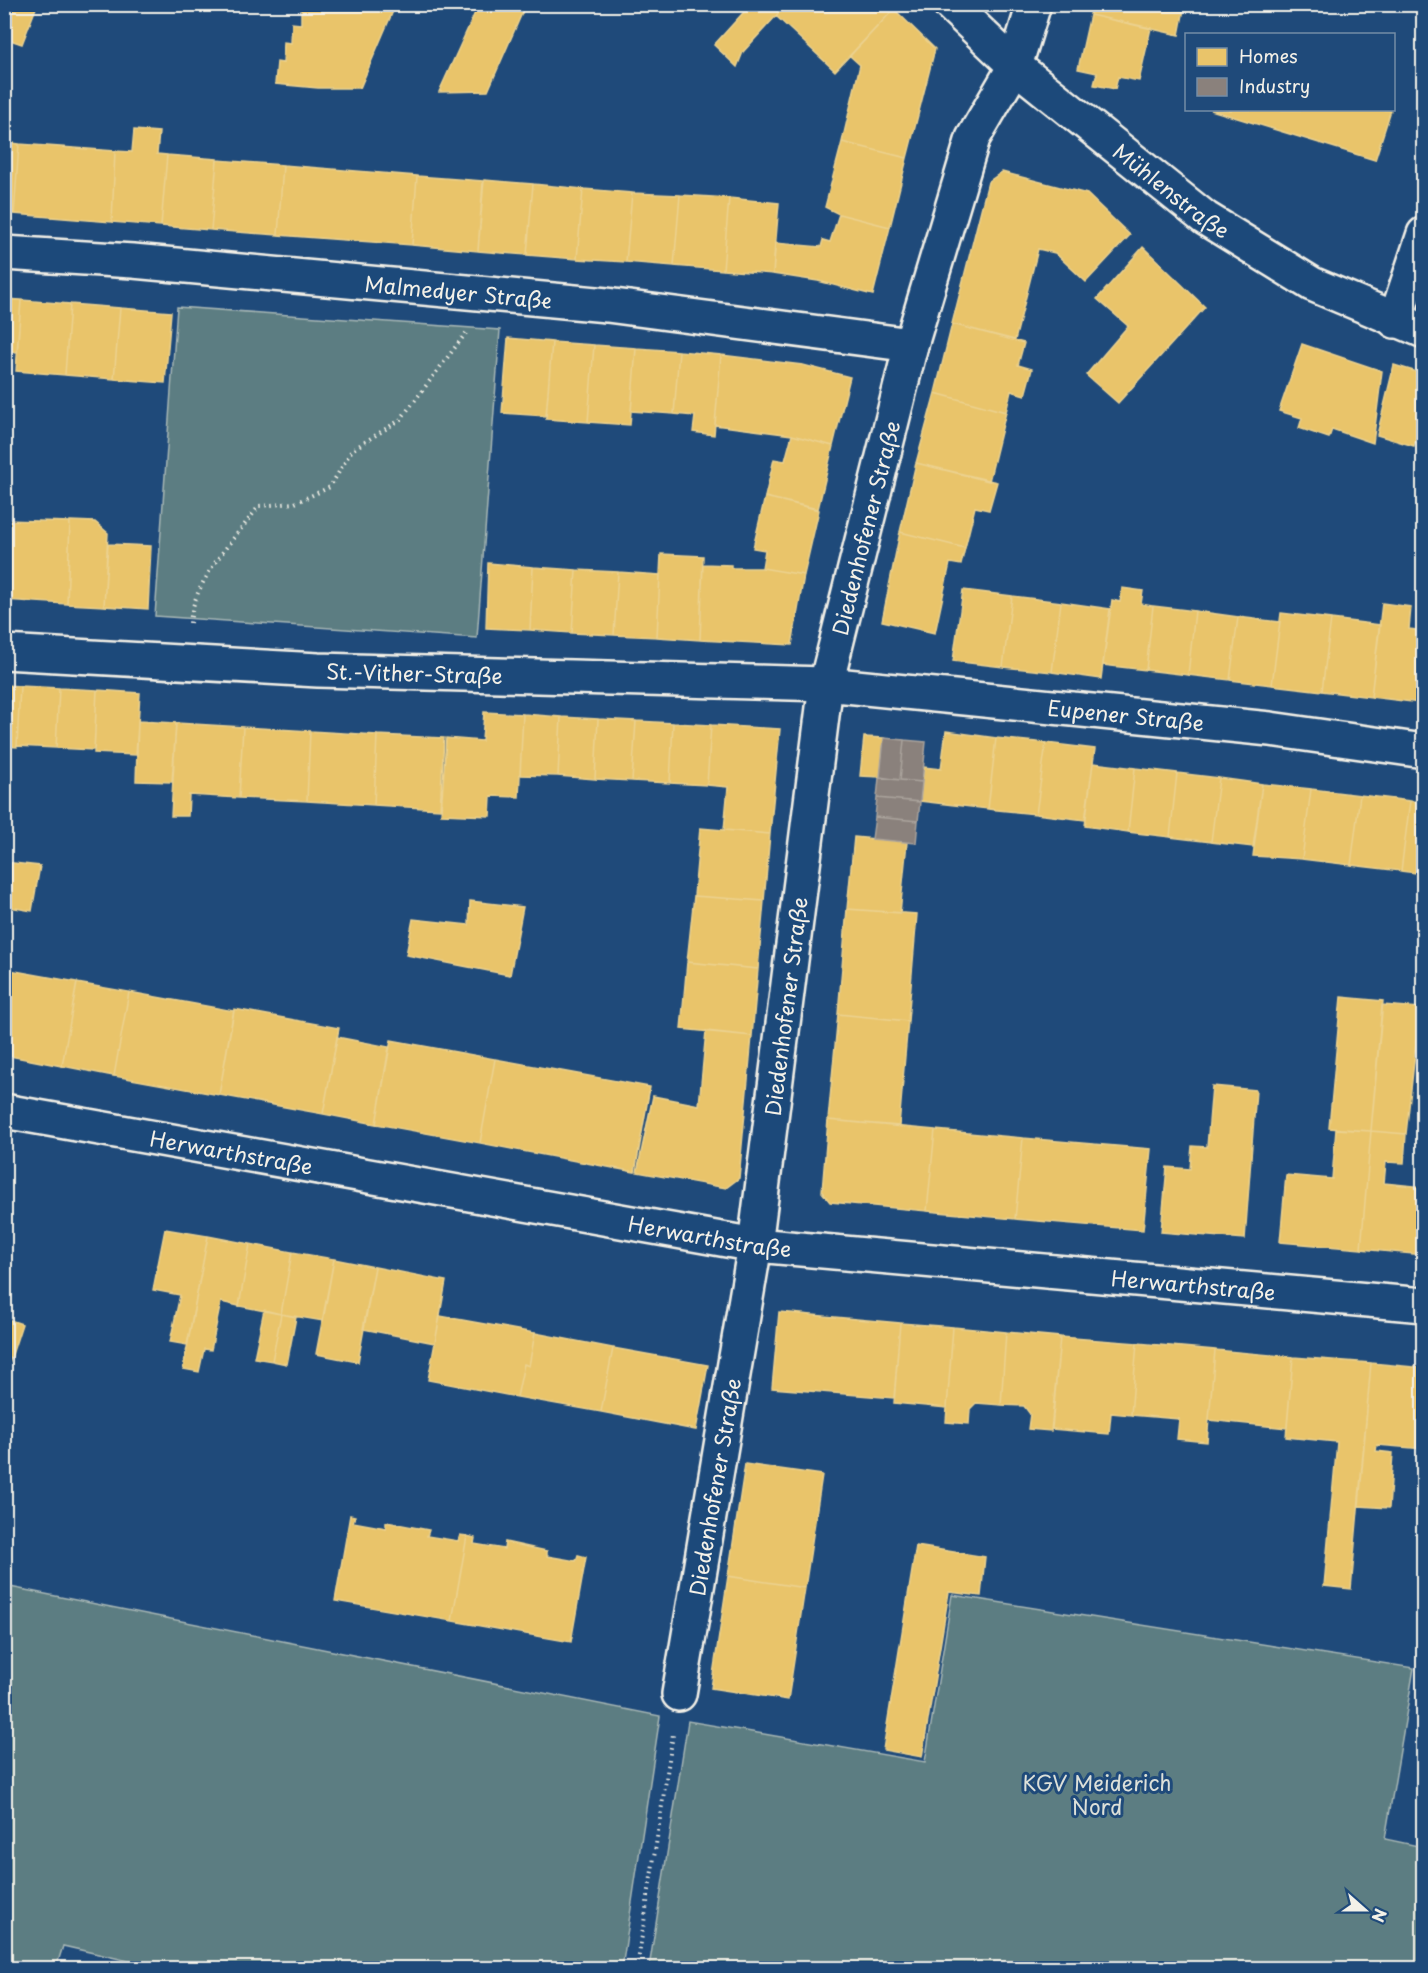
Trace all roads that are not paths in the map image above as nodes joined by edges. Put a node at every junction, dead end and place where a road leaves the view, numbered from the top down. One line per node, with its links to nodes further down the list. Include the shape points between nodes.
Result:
1 (950, 4): 3 (street, Mühlenstraße)
2 (1034, 4): 3 (street, Diedenhofener Straße)
3 (1016, 66): 6 (street, Mühlenstraße, via 1205,218 1312,284); 7 (street, Diedenhofener Straße, via 973,138)
4 (1424, 234): 6 (street)
5 (4, 253): 7 (street, Malmedyer Straße, via 133,261 607,305)
6 (1409, 326)
7 (911, 345): 9 (street, Diedenhofener Straße)
8 (4, 652): 9 (street, St.-Vither-Straße, via 318,670)
9 (826, 684): 10 (street, Eupener Straße, via 1270,729); 12 (street, Diedenhofener Straße)
10 (1424, 751)
11 (4, 1112): 12 (street, Herwarthstraße)
12 (755, 1245): 13 (street, Herwarthstraße); 14 (street, Diedenhofener Straße)
13 (1424, 1305)
14 (679, 1694)

